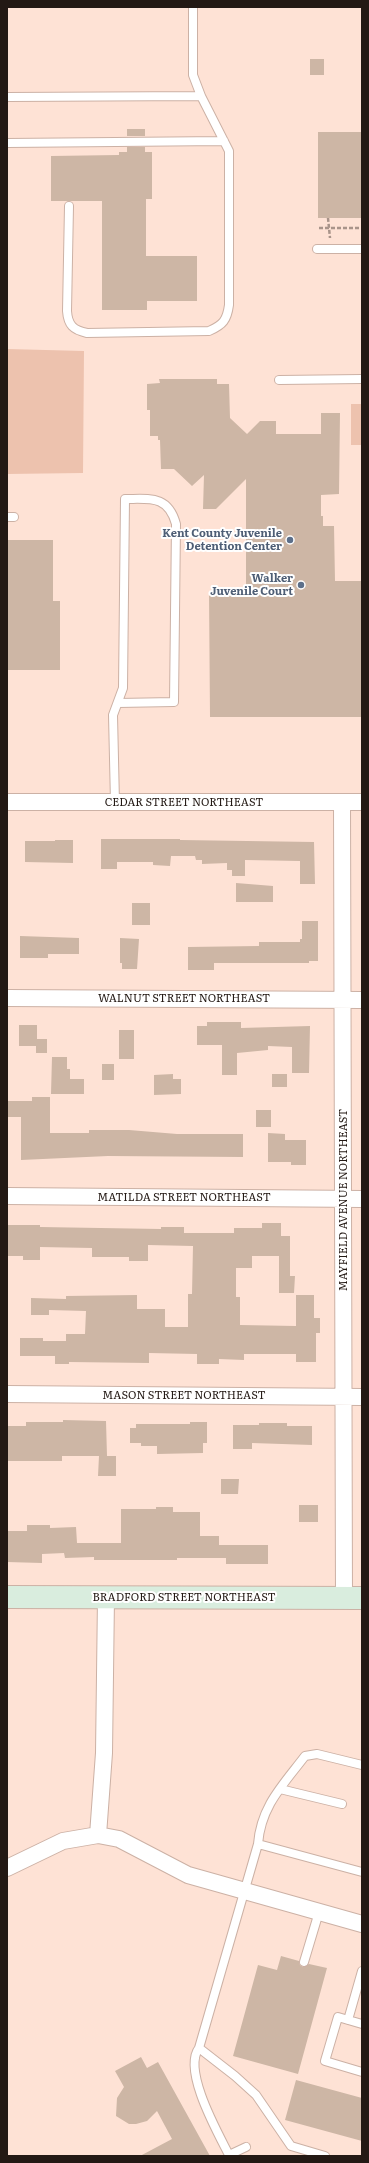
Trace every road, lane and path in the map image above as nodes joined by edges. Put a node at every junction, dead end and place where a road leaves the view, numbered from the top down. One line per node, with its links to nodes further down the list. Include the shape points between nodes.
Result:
1 (193, 7): 2 (lane, via 193,75)
2 (201, 96): 3 (lane); 4 (lane)
3 (7, 97)
4 (224, 141): 5 (lane); 6 (lane, via 229,151 229,305 227,317 221,326 209,331 87,333 75,330 68,322 67,311)
5 (7, 143)
6 (69, 206)
7 (328, 218): 9 (path)
8 (319, 228): 9 (path)
9 (330, 228): 10 (path); 12 (path)
10 (362, 228)
11 (317, 248): 12 (lane)
12 (330, 249): 13 (lane)
13 (362, 249)
14 (362, 379): 15 (lane)
15 (279, 380)
16 (118, 703): 16 (lane, via 123,688 125,499 159,500 173,513 176,524 174,702); 20 (lane, via 113,715)
17 (7, 802): 20 (street, CEDAR STREET NORTHEAST)
18 (342, 802): 19 (street, CEDAR STREET NORTHEAST); 20 (street, CEDAR STREET NORTHEAST); 22 (street, MAYFIELD AVENUE NORTHEAST)
19 (362, 802)
20 (114, 803)
21 (7, 998): 22 (street, WALNUT STREET NORTHEAST)
22 (343, 1000): 23 (street, WALNUT STREET NORTHEAST); 25 (street, MAYFIELD AVENUE NORTHEAST)
23 (362, 1000)
24 (7, 1196): 25 (street, MATILDA STREET NORTHEAST)
25 (344, 1199): 26 (street, MATILDA STREET NORTHEAST); 28 (street, MAYFIELD AVENUE NORTHEAST)
26 (362, 1199)
27 (7, 1394): 28 (street, MASON STREET NORTHEAST)
28 (343, 1397): 29 (street, MASON STREET NORTHEAST); 32 (street, MAYFIELD AVENUE NORTHEAST)
29 (362, 1397)
30 (7, 1597): 31 (street, BRADFORD STREET NORTHEAST)
31 (106, 1597): 32 (street, BRADFORD STREET NORTHEAST); 36 (street, via 104,1753)
32 (353, 1598)
33 (362, 1765): 34 (lane, via 311,1754 305,1756)
34 (280, 1790): 35 (lane); 37 (lane, via 264,1813 259,1826)
35 (342, 1804)
36 (98, 1836): 38 (street, via 63,1841); 40 (street, via 119,1839 188,1875)
37 (258, 1844): 39 (lane); 40 (lane)
38 (7, 1868)
39 (362, 1872)
40 (245, 1891): 41 (street); 47 (lane)
41 (319, 1912): 42 (street); 43 (lane)
42 (362, 1924)
43 (304, 1962)
44 (362, 1971): 45 (lane)
45 (348, 2020): 46 (lane); 48 (lane, via 338,2017 325,2061)
46 (362, 2024)
47 (199, 2048): 49 (lane, via 195,2054 196,2069 207,2110 229,2155); 50 (lane, via 256,2095 291,2146)
48 (362, 2072)
49 (246, 2147)
50 (325, 2156)

